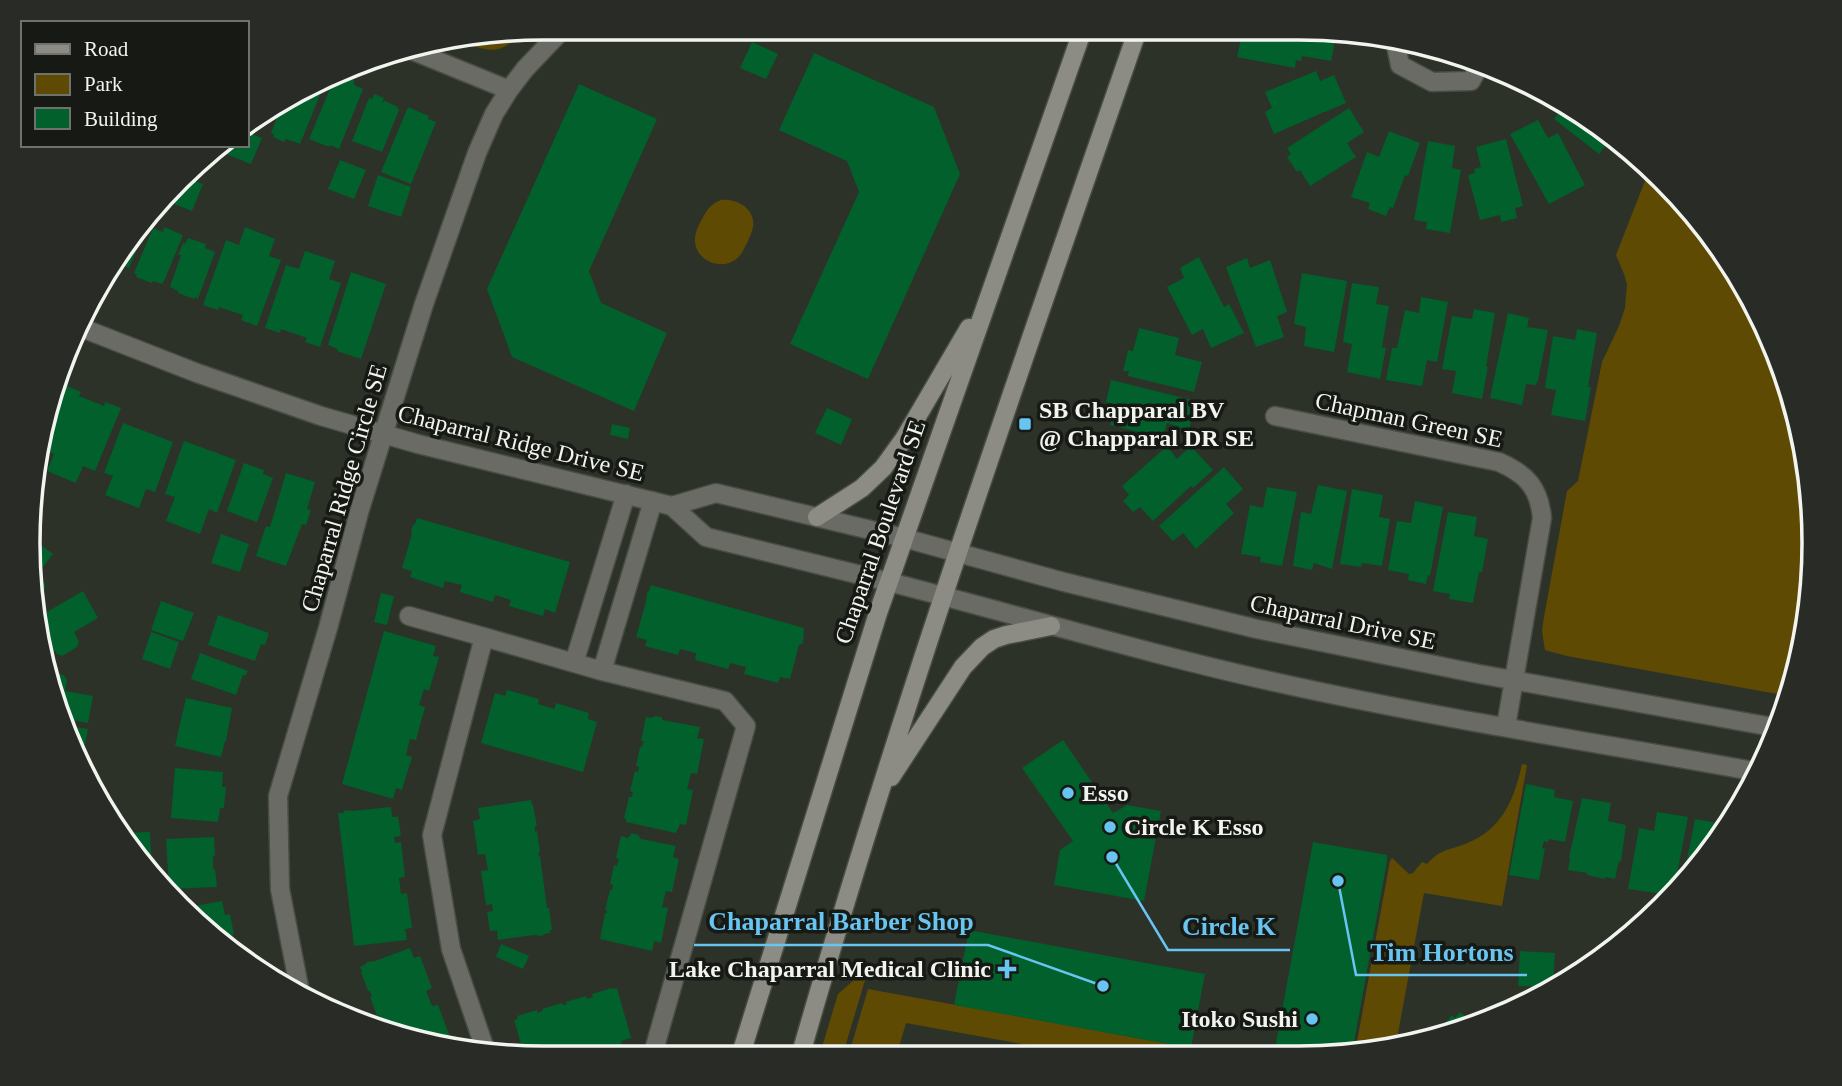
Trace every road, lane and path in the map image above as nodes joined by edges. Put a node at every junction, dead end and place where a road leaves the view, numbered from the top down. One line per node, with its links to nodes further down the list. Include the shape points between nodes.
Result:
1 (553, 40): 7 (street, Chaparral Ridge Circle SE)
2 (1079, 40): 8 (main road, Chaparral Boulevard SE)
3 (1134, 40): 17 (main road)
4 (1397, 50): 6 (street, via 1400,65 1432,82 1471,81)
5 (423, 55): 7 (street)
6 (1476, 73)
7 (509, 90): 11 (street, Chaparral Ridge Circle SE, via 477,153)
8 (988, 298): 15 (main road, via 883,468 862,488); 16 (main road, Chaparral Boulevard SE)
9 (88, 330): 11 (street, Chaparral Ridge Drive SE, via 197,373)
10 (1275, 416): 25 (street, Chapman Green SE, via 1499,462 1529,480 1541,504 1542,518)
11 (384, 435): 12 (street, Chaparral Ridge Drive SE); 30 (street, Chaparral Ridge Circle SE, via 278,796 280,889)
12 (626, 494): 13 (street, Chaparral Ridge Drive SE); 23 (street)
13 (653, 501): 14 (street, Chaparral Ridge Drive SE); 24 (street)
14 (672, 506): 15 (street, Chaparral Ridge Drive SE, via 716,493); 18 (street, Chaparral Ridge Drive SE, via 706,537)
15 (817, 517): 16 (street, Chaparral Ridge Drive SE)
16 (904, 538): 17 (street, Chaparral Drive SE); 18 (main road, Chaparral Boulevard SE)
17 (957, 552): 19 (main road); 25 (street, Chaparral Drive SE, via 1245,626)
18 (889, 582): 19 (street); 33 (main road, Chaparral Boulevard SE)
19 (943, 596): 21 (street); 29 (main road)
20 (409, 616): 22 (street)
21 (1051, 626): 26 (street, via 1278,682); 29 (main road, via 994,639 971,657)
22 (484, 638): 23 (street); 31 (street, via 432,835 451,949)
23 (574, 663): 24 (street)
24 (602, 671): 32 (street, via 725,701 746,726)
25 (1514, 681): 26 (street, Chapman Green SE); 27 (street, Chaparral Drive SE)
26 (1506, 726): 28 (street)
27 (1767, 726)
28 (1747, 770)
29 (878, 798): 34 (main road)
30 (298, 981)
31 (482, 1042)
32 (655, 1046)
33 (743, 1046)
34 (803, 1046)

